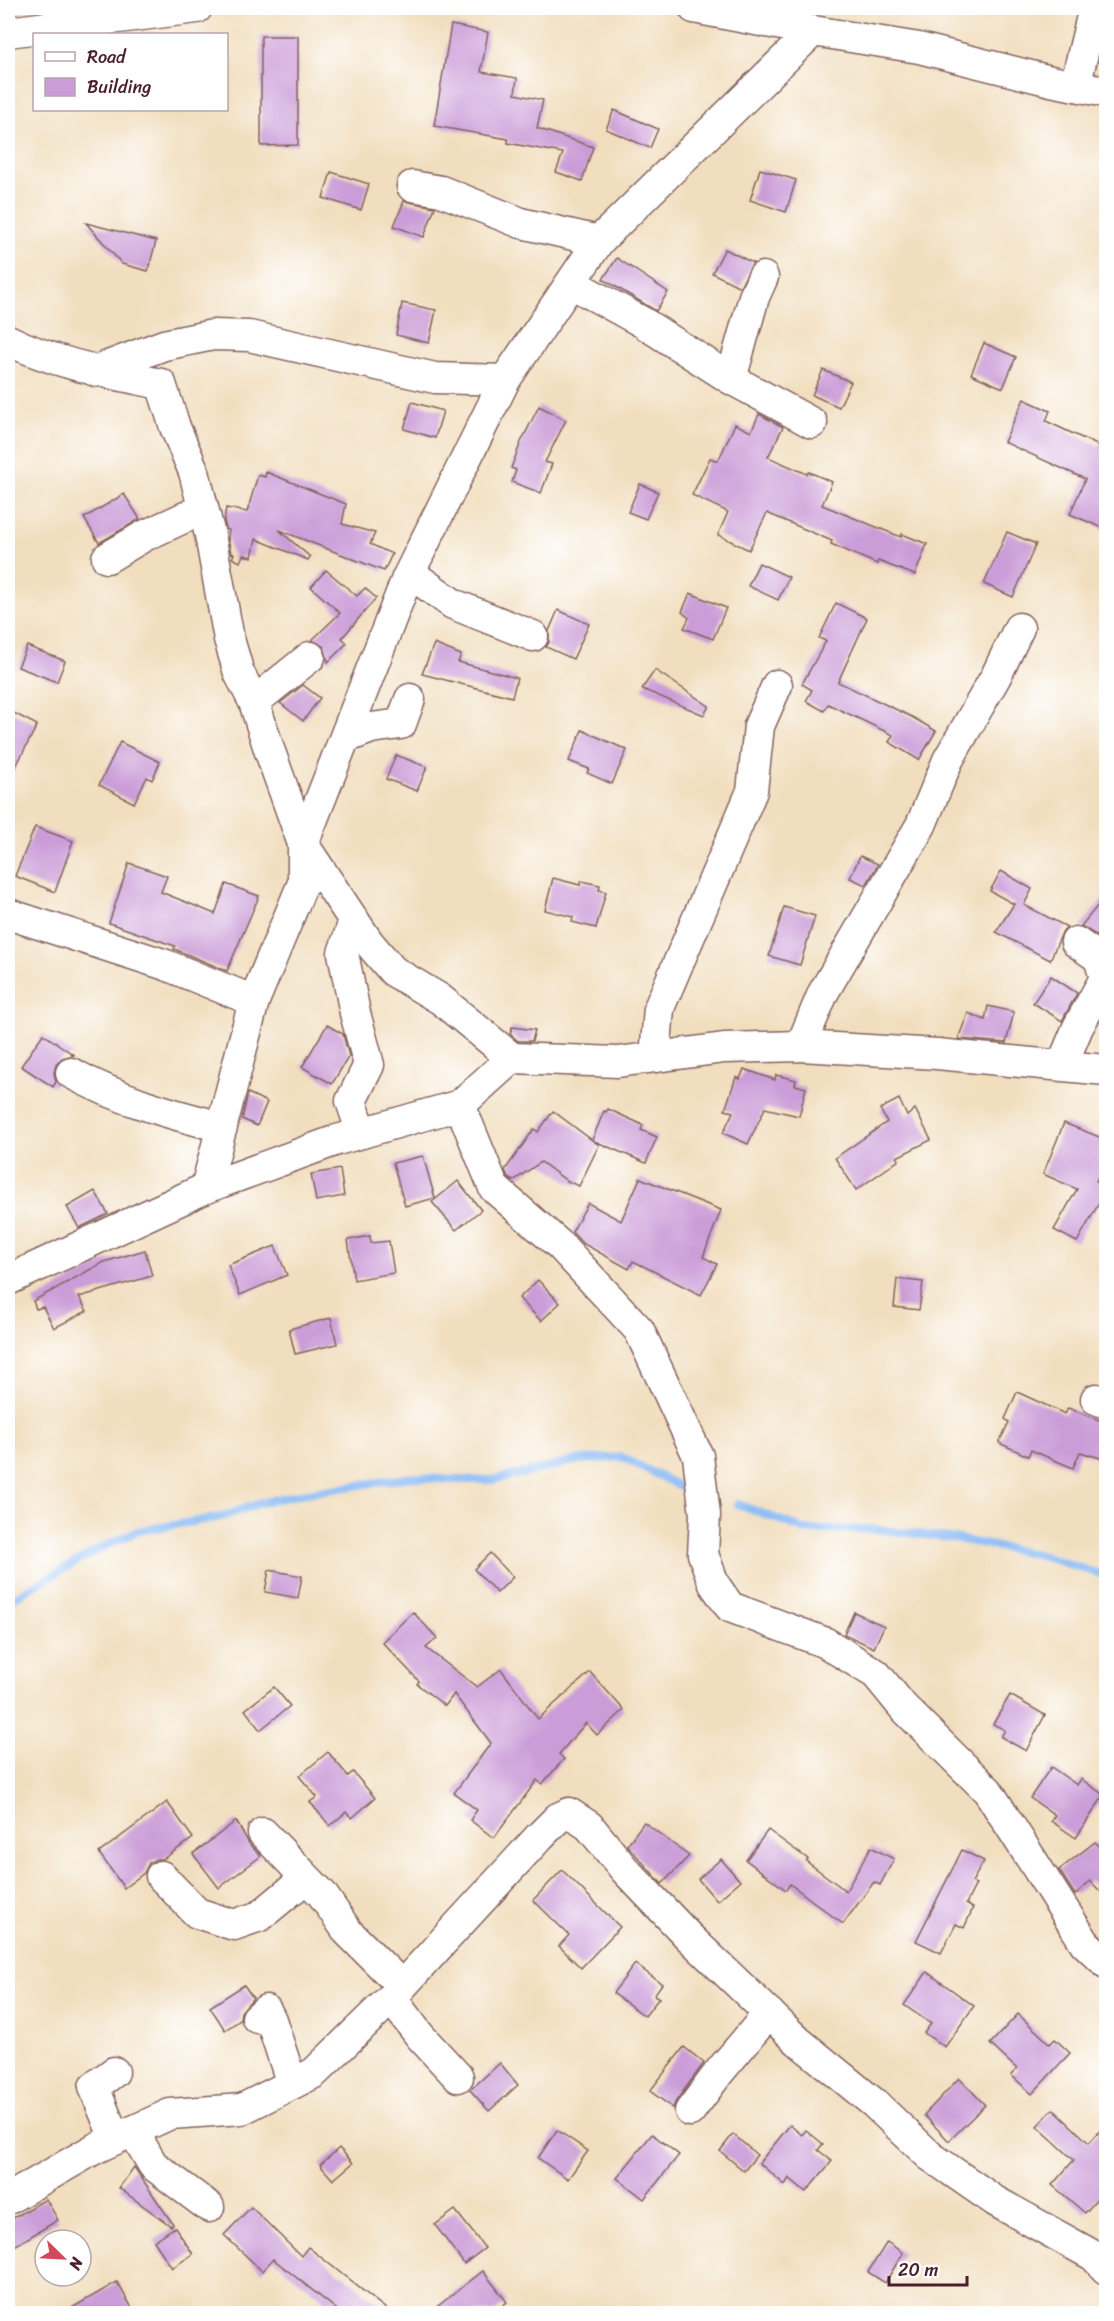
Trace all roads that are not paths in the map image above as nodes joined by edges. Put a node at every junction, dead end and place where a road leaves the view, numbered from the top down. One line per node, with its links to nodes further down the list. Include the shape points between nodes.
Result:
1 (197, 8): 5 (street)
2 (694, 8): 4 (street)
3 (1094, 8): 6 (street)
4 (813, 31): 6 (street, via 919,48); 9 (street)
5 (8, 32)
6 (1075, 86): 7 (street)
7 (1107, 92)
8 (412, 186): 9 (street, via 441,191 521,223)
9 (599, 242): 11 (street)
10 (763, 277): 14 (street)
11 (571, 283): 14 (street, via 642,322); 15 (street)
12 (8, 340): 13 (street, via 36,354)
13 (95, 370): 15 (street, via 164,345 213,335 249,336 435,378); 17 (street, via 161,384 194,472)
14 (731, 379): 16 (street)
15 (505, 380): 19 (street)
16 (812, 423)
17 (203, 509): 18 (street); 25 (street, via 229,639 239,673)
18 (107, 558)
19 (410, 573): 21 (street, via 453,604); 26 (street)
20 (1019, 628): 32 (street, via 948,760 921,825 823,993)
21 (533, 636)
22 (310, 657): 25 (street)
23 (777, 685): 33 (street, via 759,726 752,791 659,1008)
24 (410, 699): 26 (street, via 400,724 371,728)
25 (254, 702): 27 (street)
26 (345, 738): 27 (street)
27 (303, 844): 29 (street); 31 (street, via 303,883)
28 (8, 914): 31 (street, via 166,964)
29 (354, 921): 34 (street, via 393,971 440,999); 40 (street, via 343,953 369,1065 351,1101)
30 (1076, 942): 35 (street, via 1099,958 1105,978)
31 (254, 1001): 39 (street)
32 (801, 1046): 33 (street, via 724,1048); 35 (street)
33 (655, 1057): 34 (street, via 618,1062)
34 (512, 1058): 38 (street)
35 (1062, 1065): 36 (street)
36 (1107, 1070)
37 (71, 1073): 39 (street, via 99,1088)
38 (460, 1105): 40 (street); 46 (street, via 494,1188 561,1246 639,1330 698,1456 705,1515 703,1554 714,1584 730,1607 826,1643 876,1674 903,1707 988,1791 1085,1943)
39 (222, 1127): 41 (street)
40 (362, 1133): 41 (street)
41 (206, 1188): 42 (street)
42 (8, 1281)
43 (263, 1833): 45 (street)
44 (161, 1876): 45 (street, via 197,1913 234,1925 260,1916)
45 (306, 1878): 47 (street)
46 (1107, 1963)
47 (397, 1992): 48 (street, via 540,1836 569,1813 589,1826 665,1912); 51 (street, via 420,2036); 52 (street, via 314,2073)
48 (769, 2013): 53 (street); 57 (street, via 930,2156 996,2201 1094,2256)
49 (257, 2019): 52 (street, via 266,2010)
50 (114, 2072): 54 (street, via 94,2087)
51 (458, 2078)
52 (292, 2084): 54 (street, via 242,2109 170,2114)
53 (690, 2111)
54 (124, 2135): 55 (street); 56 (street, via 153,2165)
55 (8, 2199)
56 (209, 2207)
57 (1107, 2269)

